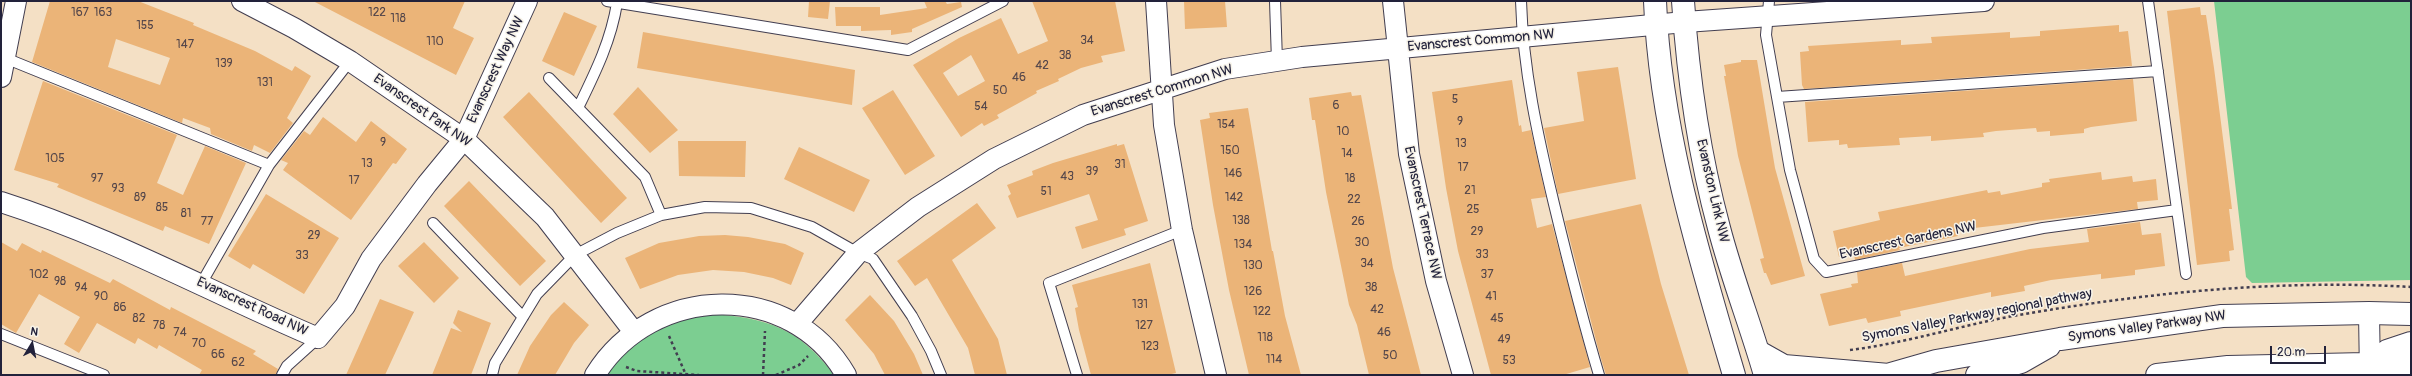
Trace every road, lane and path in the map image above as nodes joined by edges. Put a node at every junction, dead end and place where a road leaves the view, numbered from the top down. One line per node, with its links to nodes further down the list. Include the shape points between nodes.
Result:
1 (16, 1): 20 (street)
2 (242, 1): 19 (street, Evanscrest Park NW)
3 (527, 1): 26 (street, Evanscrest Way NW)
4 (607, 1): 13 (lane)
5 (1003, 1): 13 (lane, via 908,50)
6 (1156, 1): 23 (street)
7 (1275, 1): 18 (lane)
8 (1393, 1): 17 (street)
9 (1521, 1): 16 (lane)
10 (1655, 1): 15 (main road, Evanston Link NW)
11 (1984, 1): 14 (street, Evanscrest Common NW)
12 (2148, 1): 21 (lane)
13 (617, 3): 25 (lane, via 614,26 604,55)
14 (1769, 8): 15 (street, Evanscrest Common NW); 24 (lane, Evanscrest Gardens NW, via 1766,35)
15 (1673, 18): 16 (street, Evanscrest Common NW); 51 (main road, Evanston Link NW, via 1689,75 1718,227); 70 (main road, Evanston Link NW, via 1665,111 1699,256)
16 (1522, 38): 17 (street, Evanscrest Common NW); 69 (lane, via 1536,125 1577,300)
17 (1397, 48): 18 (street, Evanscrest Common NW); 68 (street, Evanscrest Terrace NW, via 1409,154 1436,281)
18 (1277, 60): 23 (street, Evanscrest Common NW, via 1225,69)
19 (350, 61): 26 (street, Evanscrest Park NW); 27 (lane)
20 (3, 67): 27 (lane)
21 (2158, 71): 24 (lane); 29 (lane)
22 (549, 78): 25 (lane)
23 (1162, 91): 32 (street, via 1164,125); 33 (street, Evanscrest Common NW, via 1083,115 994,158 918,207)
24 (1777, 97): 29 (lane, Evanscrest Gardens NW, via 1790,170 1814,259 1826,272 2044,228)
25 (578, 108): 30 (lane, via 645,177)
26 (464, 139): 34 (street, Evanscrest Park NW, via 545,217); 46 (street, Evanscrest Road NW, via 426,184 371,258 345,306)
27 (268, 165): 36 (lane)
28 (1, 202): 36 (street, Evanscrest Road NW, via 45,216 156,262)
29 (2177, 210): 35 (lane)
30 (661, 215): 33 (lane, via 705,207 751,208 812,227); 34 (lane, via 617,232)
31 (433, 223): 40 (lane)
32 (1182, 230): 66 (lane, via 1049,283); 67 (street)
33 (858, 253): 41 (street, Evanscrest Common NW); 65 (lane, via 873,259 912,316)
34 (575, 255): 40 (lane, via 537,294); 43 (street, Evanscrest Park NW)
35 (2186, 274)
36 (201, 284): 46 (street, Evanscrest Road NW)
37 (2411, 287): 49 (path, Symons Valley Parkway regional pathway, via 2286,286 2116,300 2012,316 1876,347)
38 (2369, 313): 39 (main road, Symons Valley Parkway NW); 47 (main road, Symons Valley Parkway NW, via 2222,316); 55 (street)
39 (2411, 314)
40 (523, 316): 58 (lane, via 495,363)
41 (797, 324): 43 (street, via 757,308 714,304 672,312); 64 (street, via 836,357)
42 (767, 325): 62 (path, via 763,340)
43 (634, 332): 59 (street, via 606,358)
44 (1, 334): 56 (lane)
45 (668, 334): 60 (path)
46 (318, 338): 57 (lane, via 287,366)
47 (2060, 339): 72 (main road, Symons Valley Parkway NW, via 1936,361); 73 (main road, via 2021,362)
48 (2411, 342): 55 (main road, via 2387,351)
49 (1848, 350)
50 (811, 352): 63 (path, via 799,365)
51 (1759, 352): 71 (main road, Evanston Link NW); 72 (main road, via 1784,366)
52 (2411, 363): 55 (main road)
53 (623, 364): 60 (path, via 631,370)
54 (2228, 367): 55 (main road); 74 (main road); 75 (main road)
55 (2370, 369)
56 (104, 375)
57 (282, 375)
58 (492, 375)
59 (596, 375)
60 (686, 375): 61 (path)
61 (699, 375)
62 (763, 375)
63 (776, 375)
64 (846, 375)
65 (941, 375)
66 (1076, 375)
67 (1216, 375)
68 (1463, 375)
69 (1599, 375)
70 (1734, 375)
71 (1765, 375)
72 (1888, 375)
73 (1977, 375)
74 (2156, 375)
75 (2267, 375)

